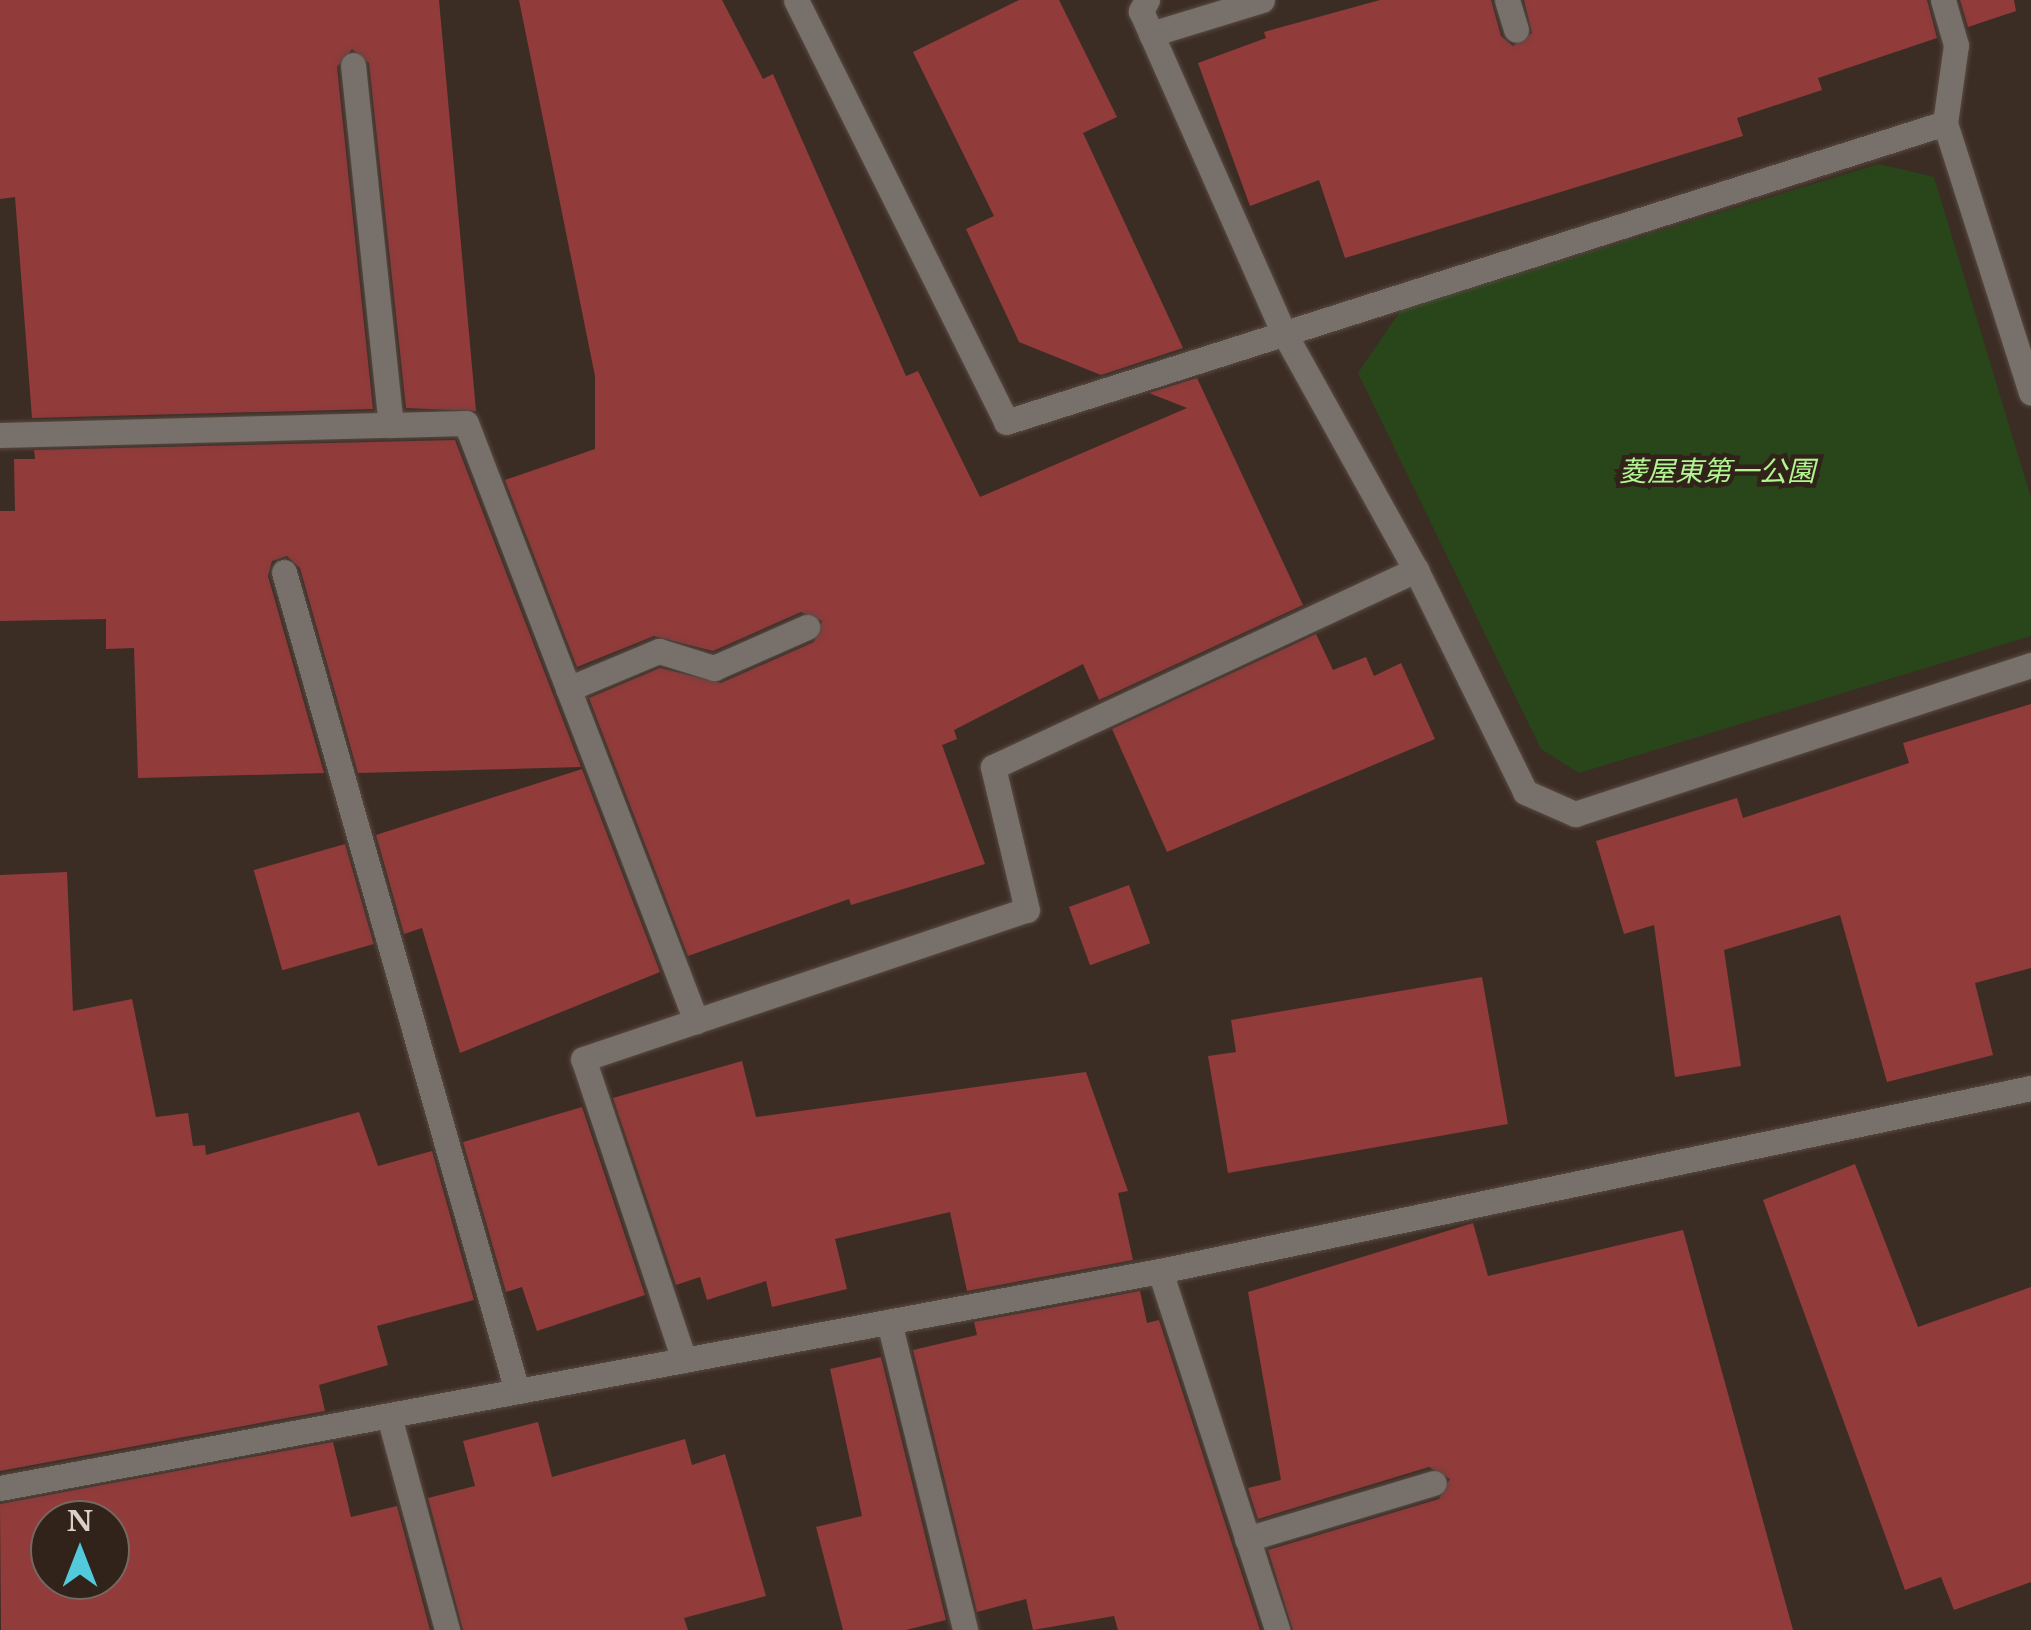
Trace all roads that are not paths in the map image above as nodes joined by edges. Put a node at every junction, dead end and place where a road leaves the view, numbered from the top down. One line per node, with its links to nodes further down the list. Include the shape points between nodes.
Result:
1 (796, 0): 10 (street, via 1006,422)
2 (1147, 0): 7 (street, via 1140,11)
3 (1262, 0): 7 (street)
4 (1506, 0): 6 (street)
5 (1944, 0): 9 (street, via 1956,44)
6 (1516, 30)
7 (1151, 34): 10 (street)
8 (353, 65): 12 (street)
9 (1946, 123): 10 (street); 11 (street)
10 (1283, 330): 14 (street)
11 (2031, 393)
12 (391, 425): 13 (street); 18 (street, via 466,424)
13 (0, 434)
14 (1416, 570): 17 (street, via 1525,792 1575,814); 19 (street, via 992,768 1027,910)
15 (284, 572): 24 (street)
16 (807, 627): 18 (street, via 714,668 659,652)
17 (2031, 665)
18 (568, 689): 19 (street)
19 (696, 1021): 23 (street, via 583,1059)
20 (2031, 1088): 21 (street)
21 (1160, 1271): 22 (street); 28 (street)
22 (889, 1322): 23 (street); 30 (street)
23 (684, 1360): 24 (street)
24 (517, 1391): 25 (street)
25 (389, 1416): 27 (street); 29 (street)
26 (1434, 1482): 28 (street)
27 (0, 1488)
28 (1247, 1539): 31 (street)
29 (447, 1630)
30 (966, 1630)
31 (1277, 1630)

